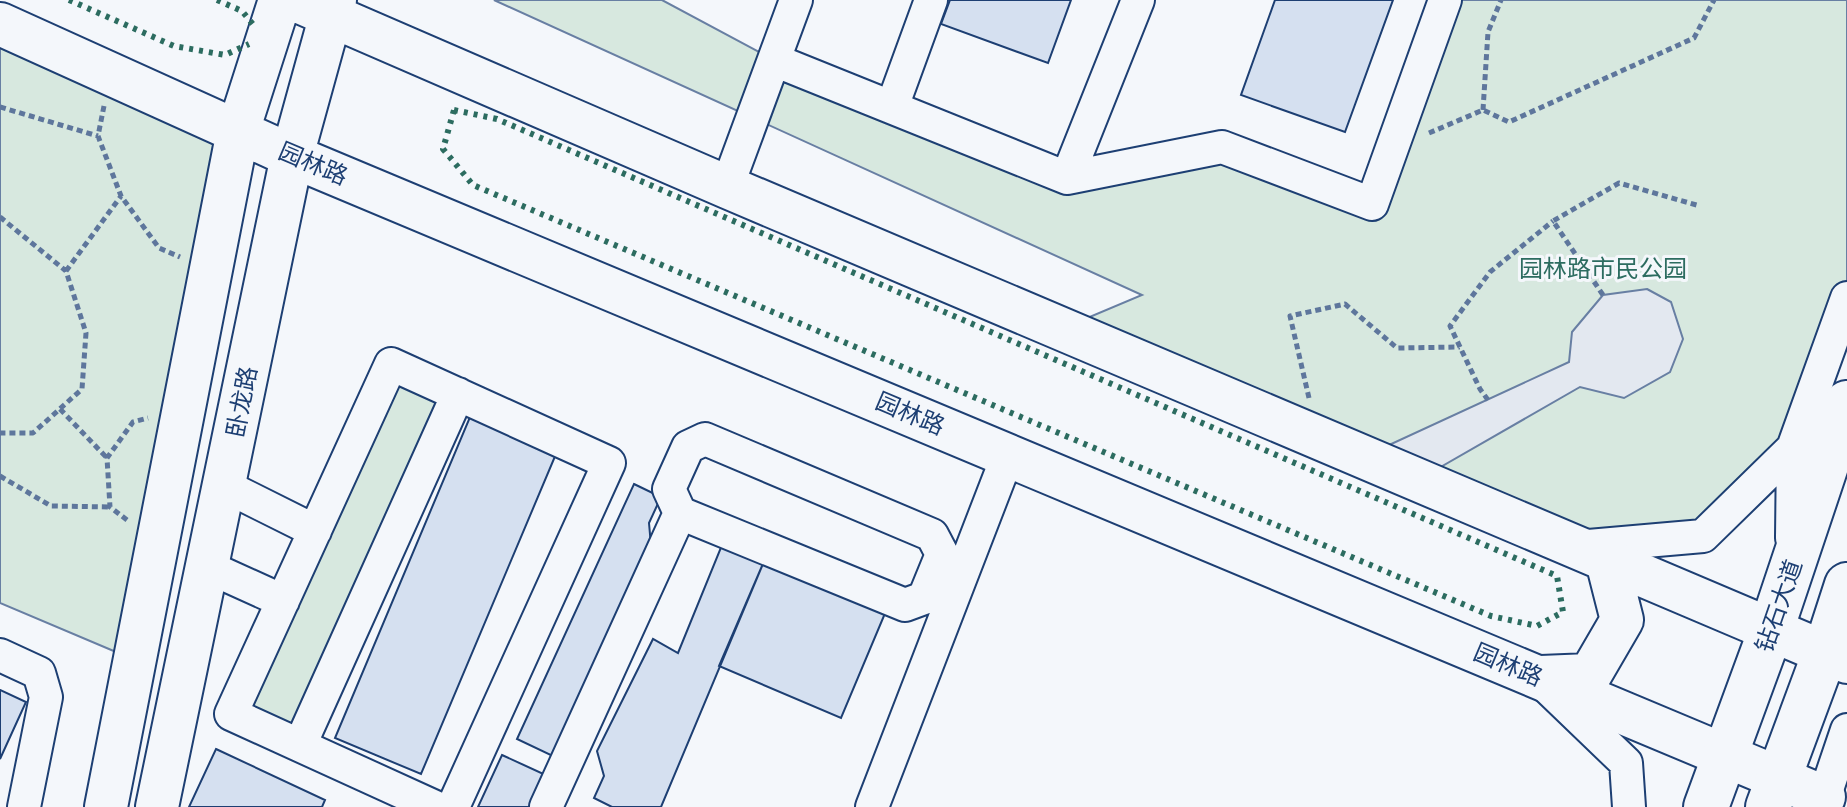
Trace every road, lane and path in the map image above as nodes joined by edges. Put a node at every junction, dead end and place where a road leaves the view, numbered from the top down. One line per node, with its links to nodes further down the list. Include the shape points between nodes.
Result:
1 (280, 0): 15 (main road)
2 (796, 0): 10 (street)
3 (931, 0): 13 (street)
4 (1138, 0): 19 (street)
5 (1445, 0): 17 (street)
6 (1501, 0): 14 (path, via 1488,32)
7 (1714, 0): 14 (path, via 1694,38 1509,122)
8 (320, 5): 18 (main road, 卧龙路); 20 (main road)
9 (0, 24): 11 (main road, 园林路)
10 (774, 60): 13 (street); 20 (street)
11 (111, 74): 15 (main road, 园林路); 16 (path)
12 (0, 107): 16 (path)
13 (892, 107): 19 (street)
14 (1483, 110): 17 (path)
15 (238, 131): 18 (main road, 园林路); 25 (main road)
16 (98, 136): 21 (path)
17 (1391, 149): 19 (street, via 1372,204 1222,147)
18 (292, 156): 38 (main road, 园林路); 41 (main road, 卧龙路)
19 (1067, 178)
20 (727, 187): 36 (main road)
21 (121, 196): 25 (path, via 159,248); 26 (path)
22 (1700, 206): 24 (path, via 1619,183)
23 (0, 217): 26 (path)
24 (1553, 221): 27 (path); 29 (path, via 1490,272 1450,326)
25 (211, 270): 34 (main road)
26 (66, 271): 33 (path, via 86,333 82,389)
27 (1603, 295)
28 (1847, 298): 37 (street)
29 (1460, 347): 31 (path); 36 (path, via 1397,348 1345,304 1290,316)
30 (458, 394): 44 (street, via 391,364); 57 (street); 65 (street, via 609,463)
31 (1488, 400)
32 (1847, 403): 48 (highway, 钻石大道)
33 (60, 409): 35 (path, via 33,433); 39 (path)
34 (184, 410): 39 (path, via 133,422); 45 (main road)
35 (0, 433)
36 (1318, 438): 46 (main road)
37 (1793, 448): 46 (street, via 1703,536); 48 (street)
38 (1008, 455): 49 (street); 55 (main road, 园林路)
39 (107, 458): 42 (path)
40 (0, 476): 42 (path, via 51,506)
41 (225, 486): 44 (street); 47 (main road, 卧龙路)
42 (110, 507): 45 (path)
43 (680, 513): 49 (street, via 905,605 924,598); 49 (street, via 669,489 688,447 705,439 932,535); 66 (street)
44 (315, 531): 50 (street)
45 (158, 543): 62 (main road)
46 (1591, 554): 52 (main road); 55 (main road, via 1622,620 1590,675)
47 (208, 567): 50 (street); 63 (main road, 卧龙路)
48 (1792, 569): 52 (highway, 钻石大道)
49 (948, 575): 67 (street)
50 (283, 601): 57 (street, via 231,714)
51 (1844, 601): 54 (highway)
52 (1771, 630): 54 (main road); 58 (highway, 钻石大道)
53 (0, 655): 61 (street, via 39,673 46,697)
54 (1836, 658): 59 (highway)
55 (1536, 677): 58 (main road, 园林路); 68 (street, via 1626,763)
56 (1847, 730): 60 (street)
57 (300, 745): 64 (street)
58 (1725, 755): 59 (main road, 园林路); 69 (highway, 钻石大道)
59 (1774, 792): 60 (main road, 园林路)
60 (1822, 802)
61 (24, 807)
62 (106, 807)
63 (157, 807)
64 (435, 807)
65 (453, 807)
66 (546, 807)
67 (872, 807)
68 (1629, 807)
69 (1706, 807)

